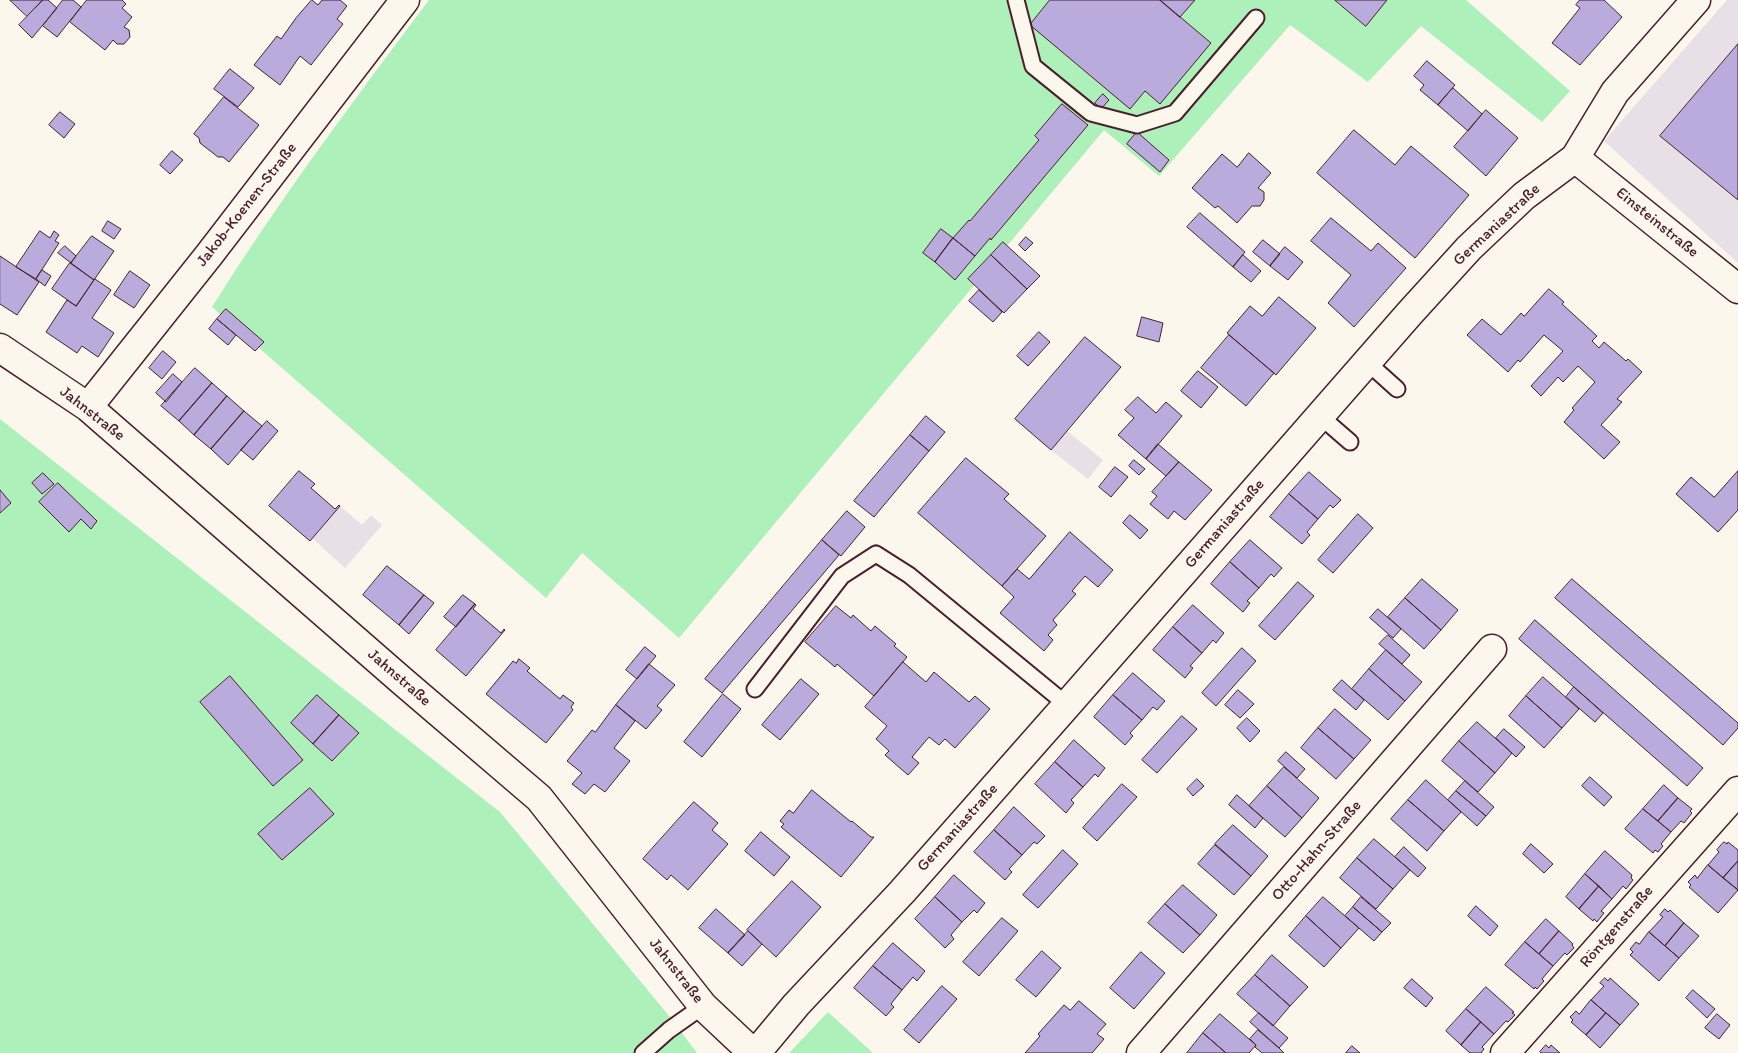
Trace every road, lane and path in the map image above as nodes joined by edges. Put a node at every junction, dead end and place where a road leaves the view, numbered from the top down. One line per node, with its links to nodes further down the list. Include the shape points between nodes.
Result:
1 (404, 0): 10 (street, Jakob-Koenen-Straße)
2 (1016, 0): 4 (lane, via 1033,66 1091,113 1137,126 1175,113)
3 (1696, 0): 5 (street, Germaniastraße, via 1615,92)
4 (1256, 18)
5 (1575, 158): 6 (street, Einsteinstraße); 8 (street, Germaniastraße, via 1524,196 1469,248)
6 (1738, 289)
7 (0, 348): 10 (street, Jahnstraße)
8 (1367, 362): 9 (lane); 11 (street, Germaniastraße)
9 (1397, 390)
10 (88, 407): 17 (street, Jahnstraße, via 539,798)
11 (1320, 416): 12 (lane); 15 (street, Germaniastraße)
12 (1350, 442)
13 (1492, 649): 20 (street, Otto-Hahn-Straße)
14 (755, 689): 15 (lane, via 842,576 876,554 909,575)
15 (1067, 705): 19 (street, Germaniastraße)
16 (1735, 800): 21 (street, Röntgenstraße)
17 (703, 1006): 18 (lane); 19 (street, Jahnstraße)
18 (643, 1053)
19 (754, 1053)
20 (1141, 1053)
21 (1505, 1053)

